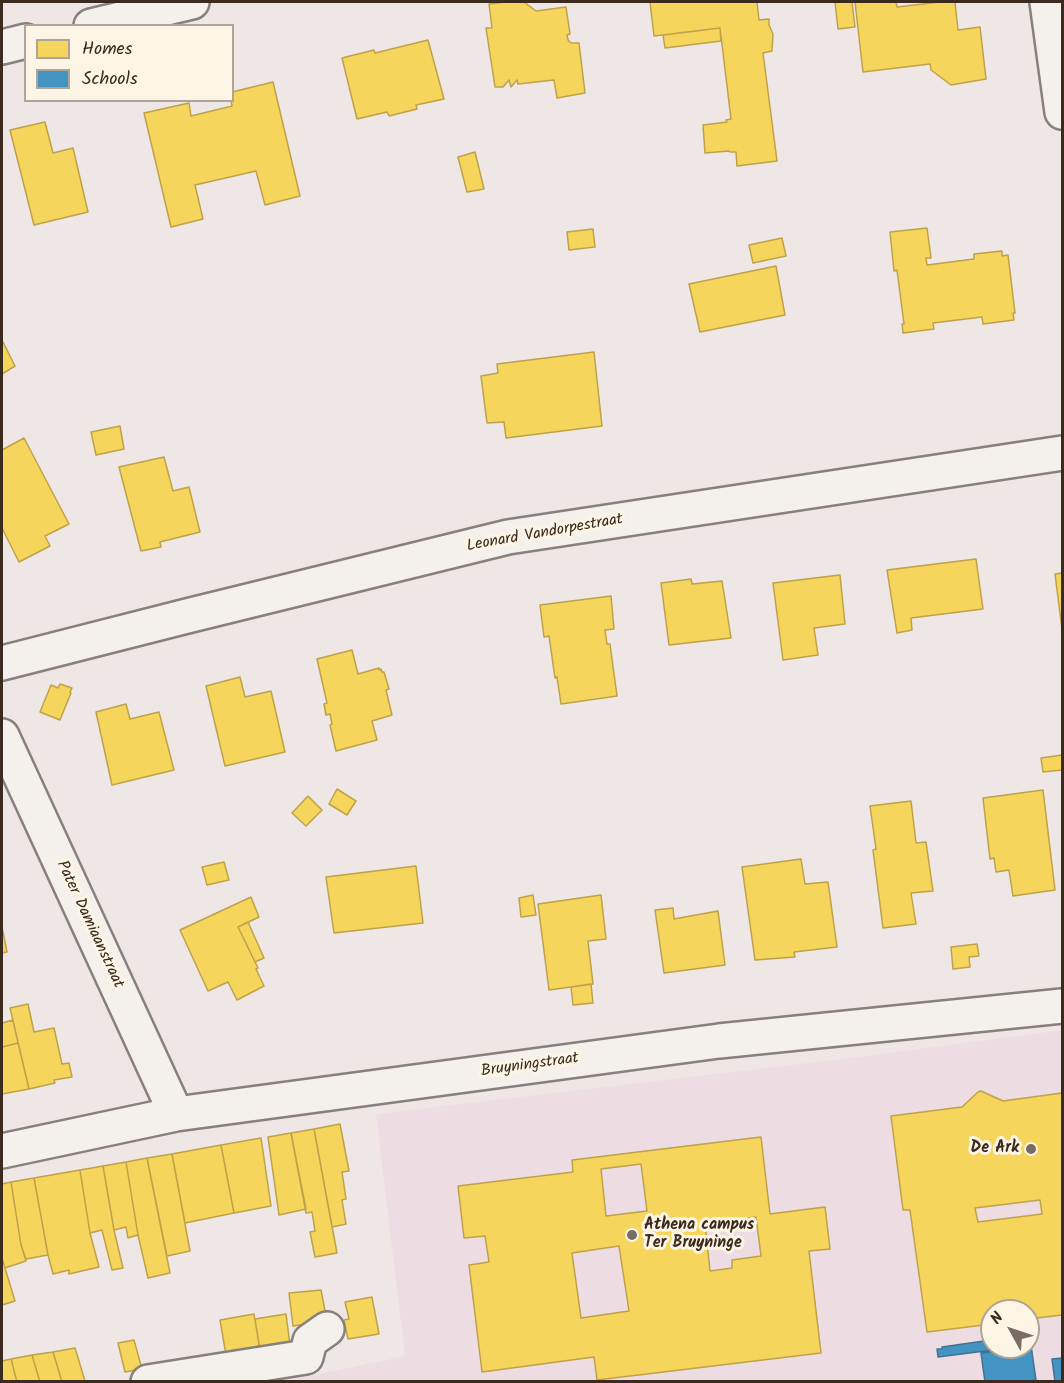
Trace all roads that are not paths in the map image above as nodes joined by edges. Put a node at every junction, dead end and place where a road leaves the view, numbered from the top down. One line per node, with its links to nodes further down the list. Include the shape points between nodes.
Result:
1 (192, 2): 3 (street)
2 (1047, 2): 6 (street)
3 (99, 24)
4 (24, 42): 5 (street)
5 (2, 47)
6 (1062, 112)
7 (1062, 453): 8 (street, Leonard Vandorpestraat, via 508,537)
8 (2, 663)
9 (2, 736): 11 (street, Pater Damiaanstraat)
10 (1062, 1006): 11 (street, Bruyningstraat, via 718,1041)
11 (176, 1114): 12 (street, Bruyningstraat)
12 (2, 1151)
13 (327, 1329): 14 (street, via 310,1341 306,1357)
14 (148, 1382)

